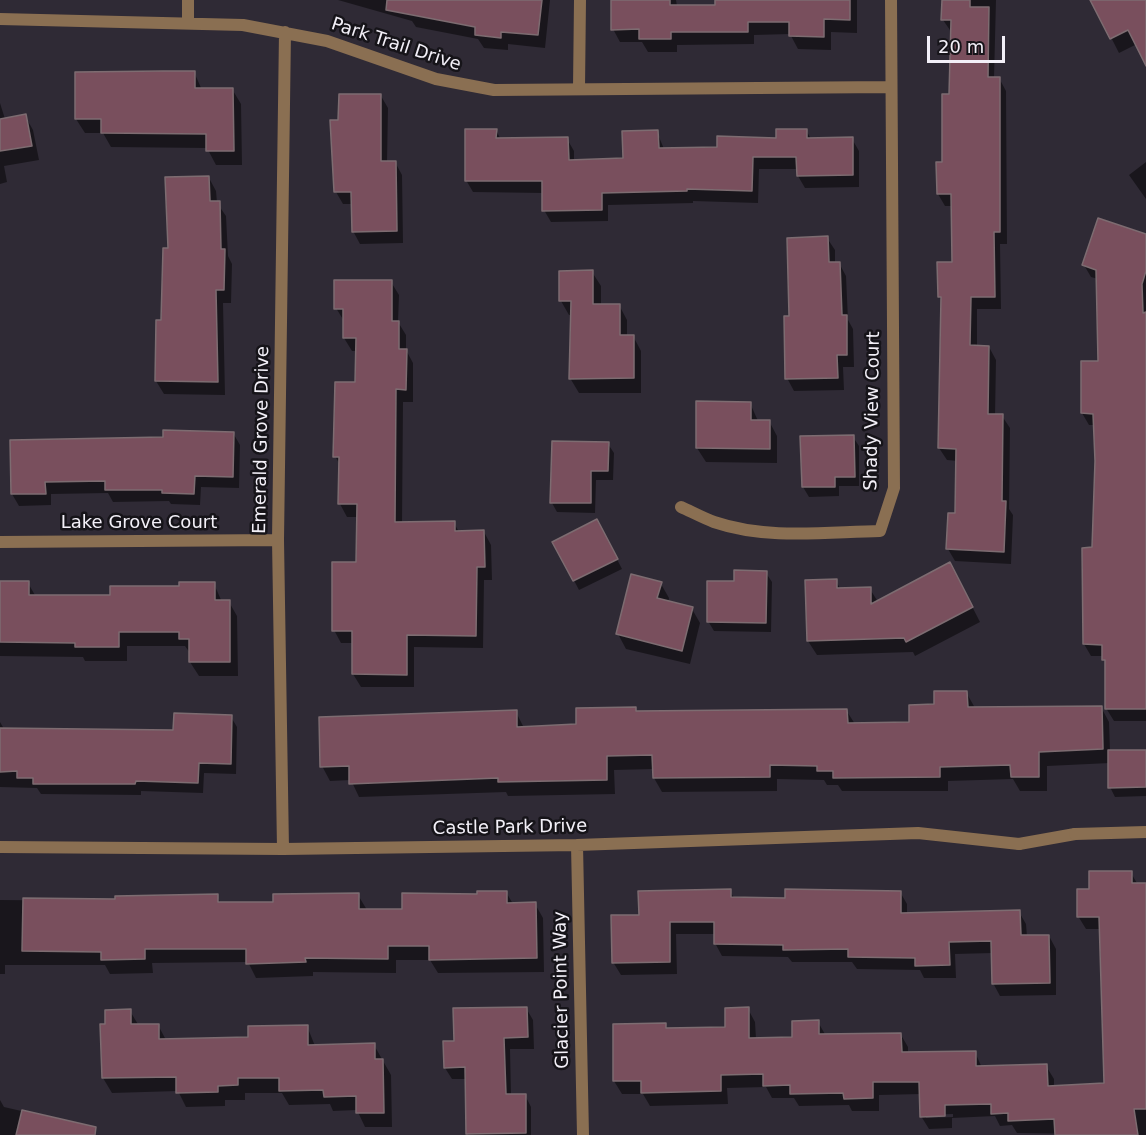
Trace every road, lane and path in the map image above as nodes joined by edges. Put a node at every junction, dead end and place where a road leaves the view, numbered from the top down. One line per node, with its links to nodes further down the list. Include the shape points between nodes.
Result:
1 (188, 0): 5 (street)
2 (580, 0): 8 (street)
3 (891, 0): 7 (street)
4 (0, 19): 5 (street, Park Trail Drive)
5 (188, 22): 6 (street, Park Trail Drive)
6 (285, 32): 8 (street, Park Trail Drive, via 327,41 465,86 494,90); 10 (street, Emerald Grove Drive)
7 (891, 87): 8 (street, Park Trail Drive); 9 (street, Shady View Court, via 894,488 880,531 754,531 714,522)
8 (579, 88)
9 (681, 507)
10 (278, 540): 11 (street, Lake Grove Court); 15 (street, Emerald Grove Drive)
11 (0, 542)
12 (1146, 832): 13 (street, Castle Park Drive, via 1075,834 1019,844 918,833)
13 (577, 845): 15 (street, Castle Park Drive); 16 (street, Glacier Point Way)
14 (0, 847): 15 (street, Castle Park Drive)
15 (283, 849)
16 (583, 1135)

